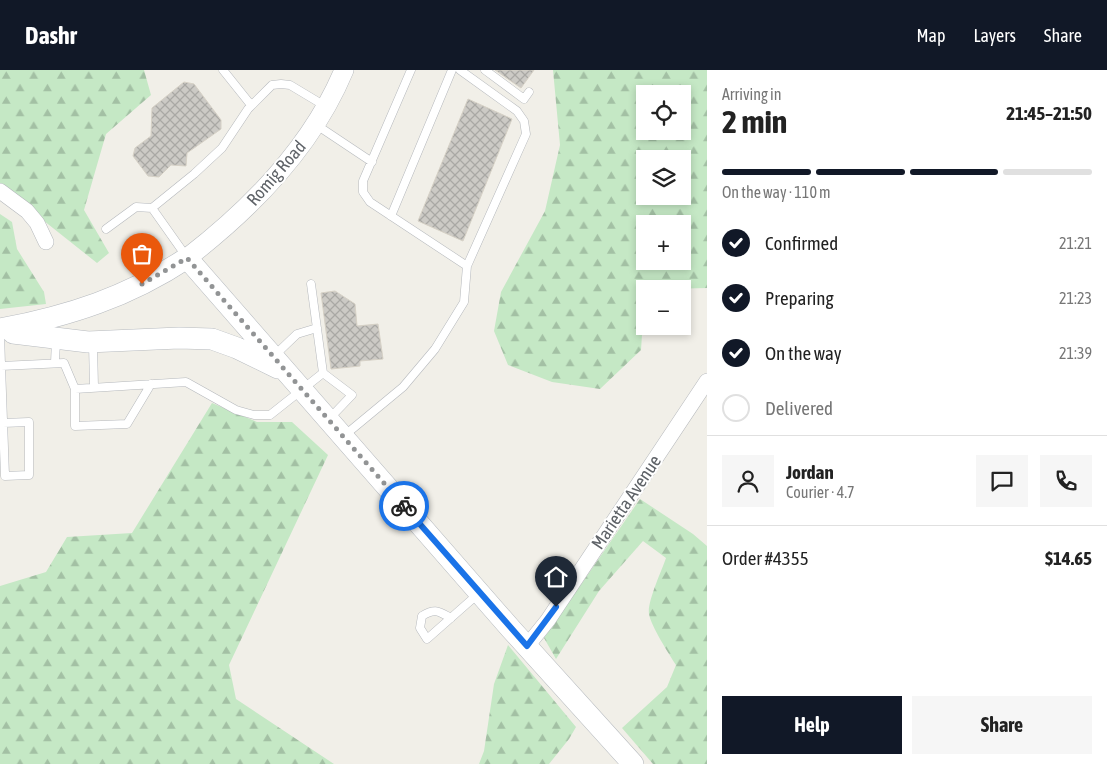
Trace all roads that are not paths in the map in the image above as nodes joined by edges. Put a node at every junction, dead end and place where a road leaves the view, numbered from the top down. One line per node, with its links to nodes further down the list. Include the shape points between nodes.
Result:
1 (223, 70): 8 (lane)
2 (344, 70): 9 (street, Romig Road)
3 (412, 70): 11 (lane)
4 (452, 70): 14 (lane)
5 (460, 70): 18 (lane, via 517,111 524,121 526,134)
6 (485, 70): 7 (lane, via 524,99)
7 (529, 92)
8 (251, 105): 9 (lane, via 272,85 281,84 290,85); 13 (lane, via 222,148)
9 (326, 106): 10 (street, Romig Road)
10 (315, 124): 11 (lane); 17 (street, Romig Road, via 267,186 233,220)
11 (372, 162): 14 (lane, via 363,181 363,192 370,202)
12 (0, 191): 16 (street, via 27,210)
13 (152, 208): 15 (lane, via 136,207); 17 (lane)
14 (391, 216): 18 (lane)
15 (106, 229)
16 (46, 242)
17 (187, 258): 21 (main road, via 152,279 103,301 59,317); 24 (main road)
18 (467, 266): 36 (lane, via 464,302 435,349 403,387)
19 (311, 284): 20 (lane)
20 (317, 328): 24 (lane, via 297,334); 28 (lane)
21 (0, 331): 22 (main road); 26 (lane)
22 (56, 339): 23 (main road); 25 (lane)
23 (93, 342): 27 (main road, via 212,339); 31 (lane)
24 (273, 356): 27 (main road)
25 (55, 363): 26 (lane); 32 (lane, via 64,363)
26 (1, 366): 35 (lane)
27 (287, 373): 33 (main road)
28 (323, 373): 33 (lane); 34 (lane, via 352,395)
29 (707, 381): 39 (street, Marietta Avenue, via 548,620)
30 (151, 384): 31 (lane); 32 (lane, via 127,424 75,426); 33 (lane, via 186,382 236,410 254,415 270,415)
31 (94, 387): 32 (lane)
32 (76, 388)
33 (303, 391): 34 (main road)
34 (328, 420): 36 (main road)
35 (3, 422): 35 (lane, via 5,476 29,475 29,422)
36 (343, 436): 37 (main road)
37 (480, 593): 38 (lane); 39 (main road)
38 (451, 618)
39 (527, 646): 40 (main road)
40 (633, 764)

